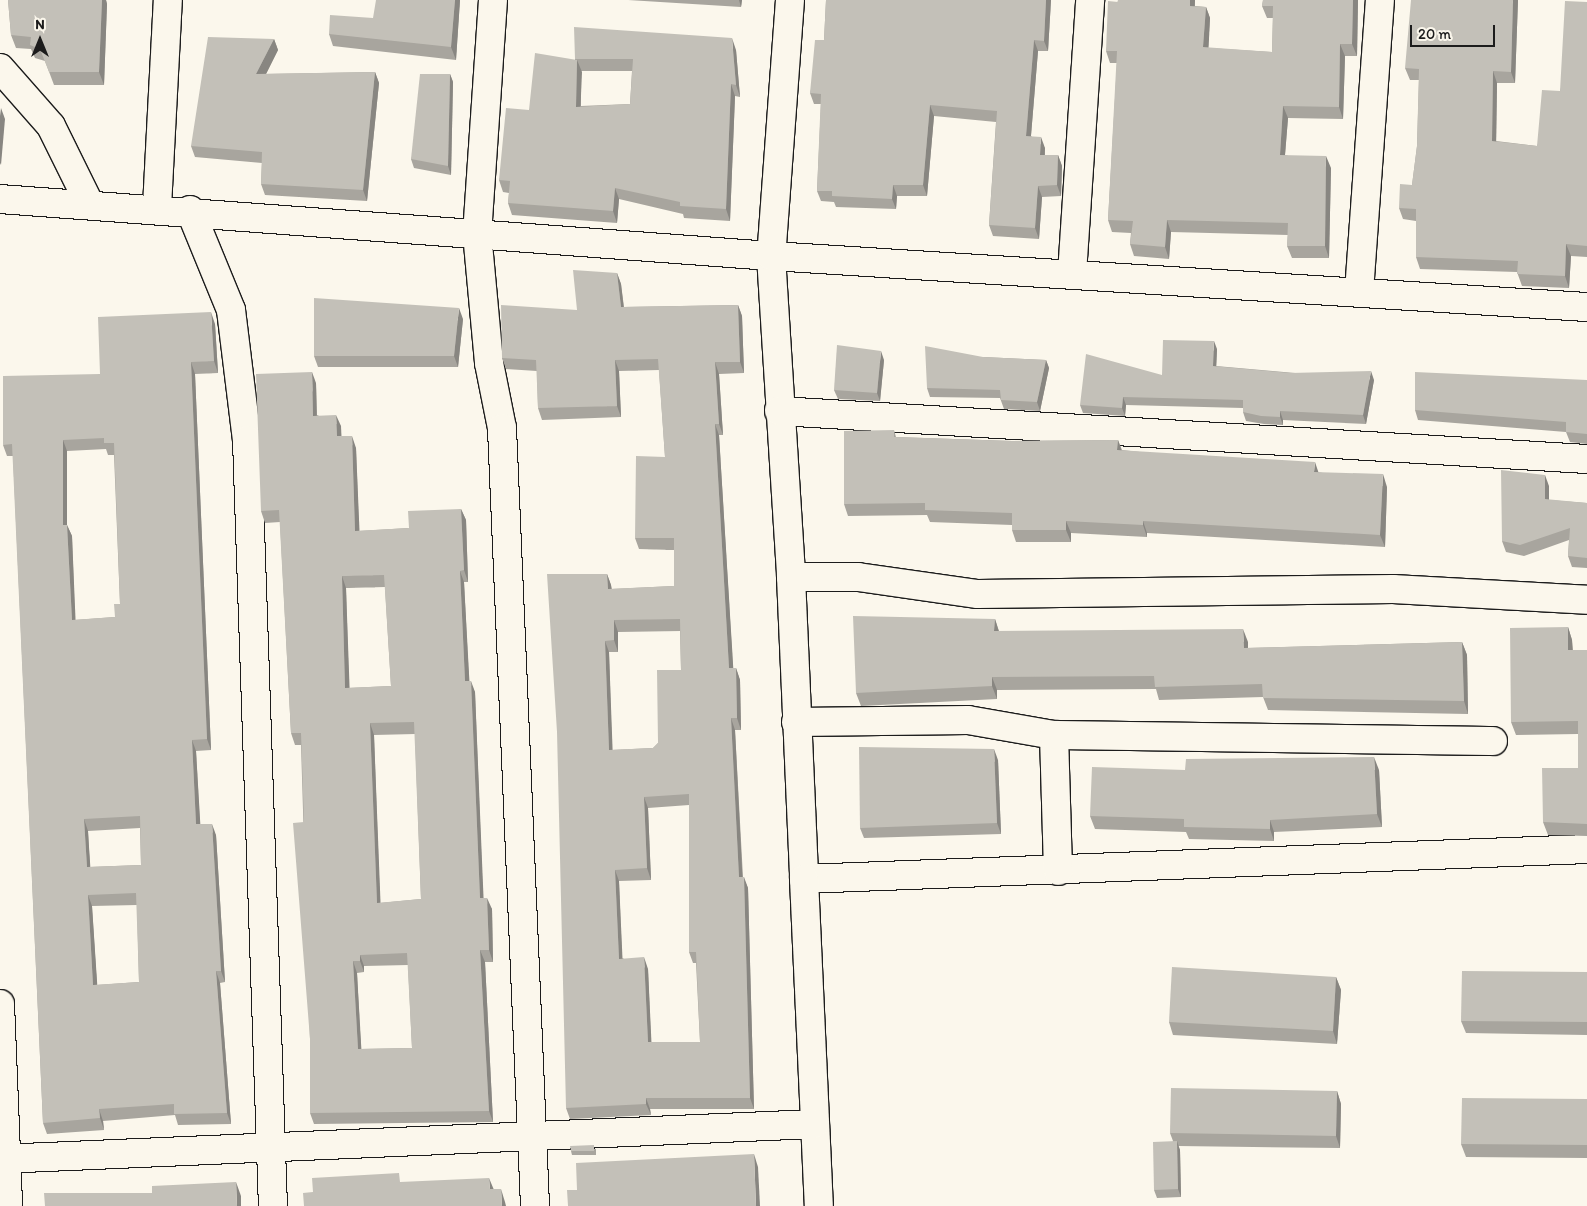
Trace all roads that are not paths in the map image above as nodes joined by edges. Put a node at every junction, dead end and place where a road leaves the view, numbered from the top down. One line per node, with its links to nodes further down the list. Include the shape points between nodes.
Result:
1 (168, 0): 9 (street)
2 (493, 0): 11 (street)
3 (790, 0): 12 (street)
4 (1090, 0): 13 (street)
5 (1380, 0): 14 (street)
6 (0, 68): 8 (street, via 51,126)
7 (0, 199): 8 (street)
8 (89, 203): 9 (street)
9 (157, 207): 10 (street)
10 (190, 210): 11 (street); 29 (street, via 231,310 247,440)
11 (478, 233): 12 (street); 28 (street, via 489,363 502,428)
12 (770, 256): 13 (street); 16 (street)
13 (1072, 274): 14 (street)
14 (1359, 292): 15 (street)
15 (1587, 307)
16 (779, 411): 17 (street); 18 (street)
17 (1587, 459)
18 (791, 577): 19 (street, via 858,577 978,594 1393,589); 20 (street)
19 (1587, 600)
20 (796, 722): 21 (street, via 968,720); 25 (street)
21 (1054, 735): 22 (street); 24 (street)
22 (1493, 741)
23 (1587, 850): 24 (street)
24 (1058, 872): 25 (street)
25 (804, 879): 27 (street)
26 (0, 1004): 30 (street)
27 (814, 1124): 28 (street); 34 (street)
28 (532, 1140): 29 (street); 33 (street)
29 (269, 1149): 30 (street); 32 (street)
30 (3, 1159): 31 (street)
31 (8, 1206)
32 (273, 1206)
33 (535, 1206)
34 (819, 1206)

